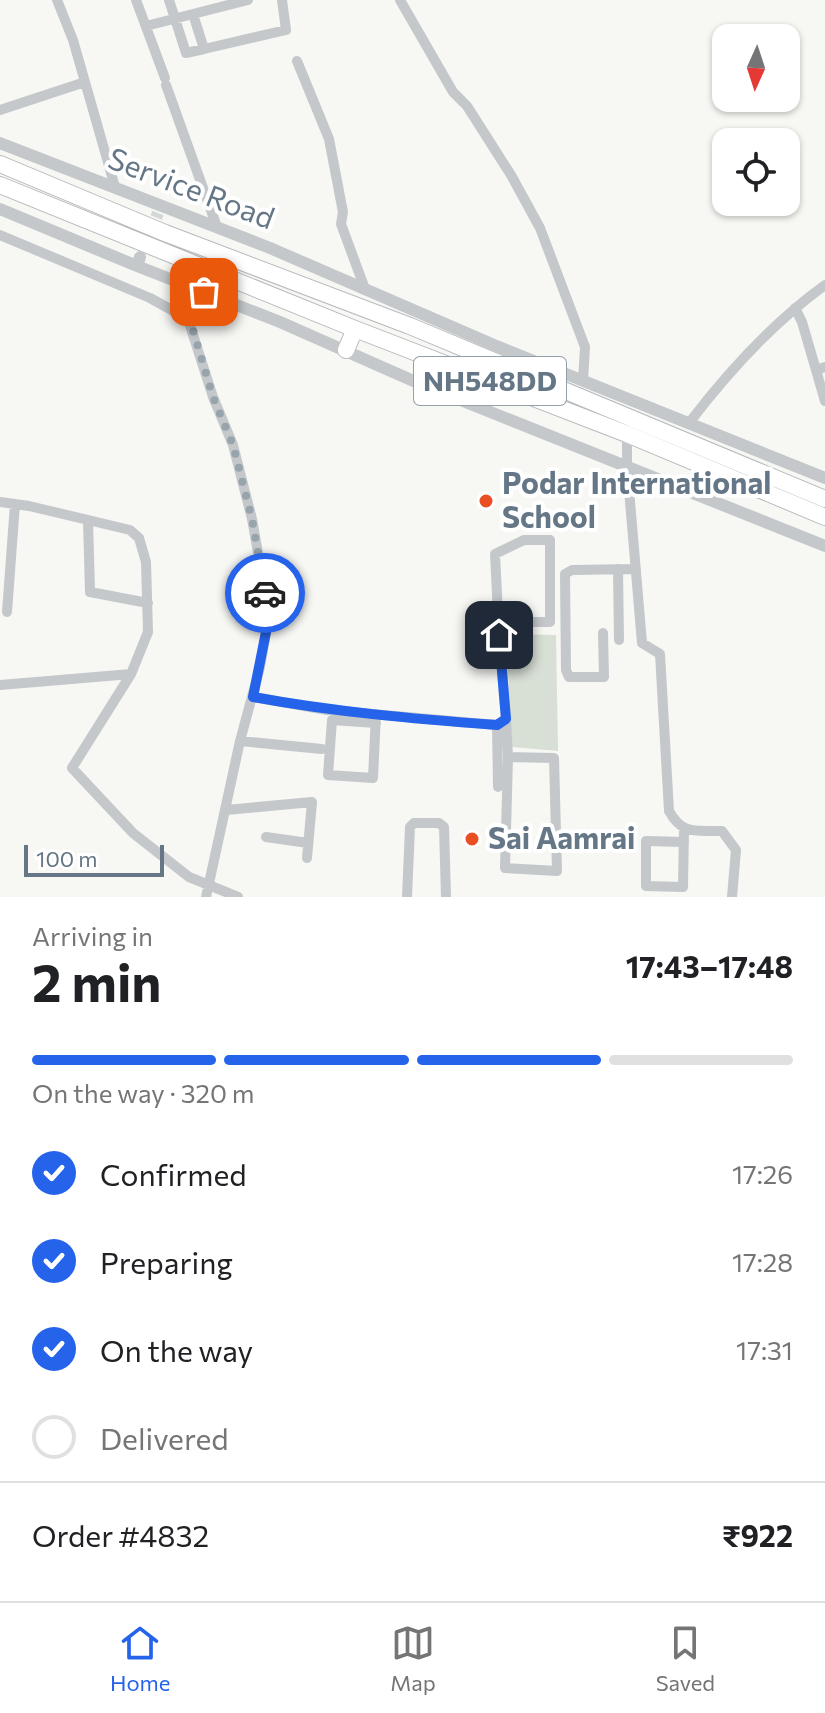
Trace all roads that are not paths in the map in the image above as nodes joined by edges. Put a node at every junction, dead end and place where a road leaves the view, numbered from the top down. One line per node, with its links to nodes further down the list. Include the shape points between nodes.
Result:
1 (57, 0): 12 (street)
2 (136, 0): 9 (street)
3 (169, 0): 8 (street)
4 (248, 0): 7 (street)
5 (282, 0): 10 (street, via 286,30)
6 (400, 0): 32 (street, via 540,228 585,347)
7 (193, 14): 8 (street); 10 (street)
8 (176, 19): 9 (street); 10 (street, via 186,53)
9 (146, 26): 21 (street)
10 (204, 49)
11 (297, 61): 25 (street, via 329,139 341,224)
12 (85, 82): 13 (street); 19 (street)
13 (0, 110)
14 (0, 137): 16 (street, Service Road)
15 (0, 143): 16 (street)
16 (18, 151): 19 (street, Service Road)
17 (0, 164): 38 (highway, NH548DD, via 410,326)
18 (0, 185): 29 (highway, NH548DD)
19 (115, 187): 21 (street, Service Road, via 160,210)
20 (0, 209): 23 (street, via 139,261)
21 (217, 227): 25 (street, Service Road)
22 (0, 235): 28 (street)
23 (187, 285): 26 (street); 28 (street, via 185,310)
24 (825, 285): 27 (street)
25 (365, 289): 32 (street, Service Road)
26 (204, 292): 28 (street); 30 (street)
27 (795, 308): 31 (street); 34 (street, via 719,384)
28 (190, 320): 53 (street, via 233,445 261,567 267,627)
29 (355, 329): 30 (highway); 35 (highway, NH548DD)
30 (346, 350): 36 (street)
31 (820, 368): 33 (street)
32 (583, 381): 34 (street)
33 (825, 401)
34 (689, 423): 37 (street)
35 (627, 434): 36 (street); 41 (highway, NH548DD)
36 (627, 466): 43 (street); 45 (street)
37 (825, 478)
38 (825, 499)
39 (0, 502): 40 (street)
40 (15, 504): 42 (street); 47 (street)
41 (825, 517)
42 (88, 520): 46 (street, via 130,530 139,538); 46 (street, via 90,592)
43 (825, 546)
44 (618, 569): 45 (street); 49 (street, via 565,574 569,677 604,677); 50 (street)
45 (636, 569): 61 (street, via 642,643 660,654 669,811)
46 (148, 603): 51 (street, via 148,632)
47 (7, 612)
48 (498, 622): 48 (street, via 495,554 524,540 550,540 550,622); 55 (street)
49 (603, 633)
50 (619, 640)
51 (131, 674): 52 (street); 66 (street, via 72,768 133,833)
52 (0, 685)
53 (253, 697): 54 (street); 56 (street)
54 (376, 718): 54 (street, via 373,778 328,775 332,720); 55 (street)
55 (502, 722): 58 (street); 59 (street)
56 (240, 741): 57 (street); 60 (street)
57 (322, 749)
58 (508, 757): 58 (street, via 554,758 557,871 505,868)
59 (498, 787)
60 (226, 810): 64 (street, via 312,802); 66 (street)
61 (684, 829): 63 (street); 70 (street, via 722,831 736,850)
62 (266, 837): 64 (street)
63 (684, 842): 63 (street, via 683,887 646,886 646,841)
64 (308, 843): 65 (street)
65 (307, 858)
66 (207, 891): 67 (street)
67 (238, 897)
68 (407, 897): 69 (street, via 409,829 414,823 443,825)
69 (446, 897)
70 (732, 897)

